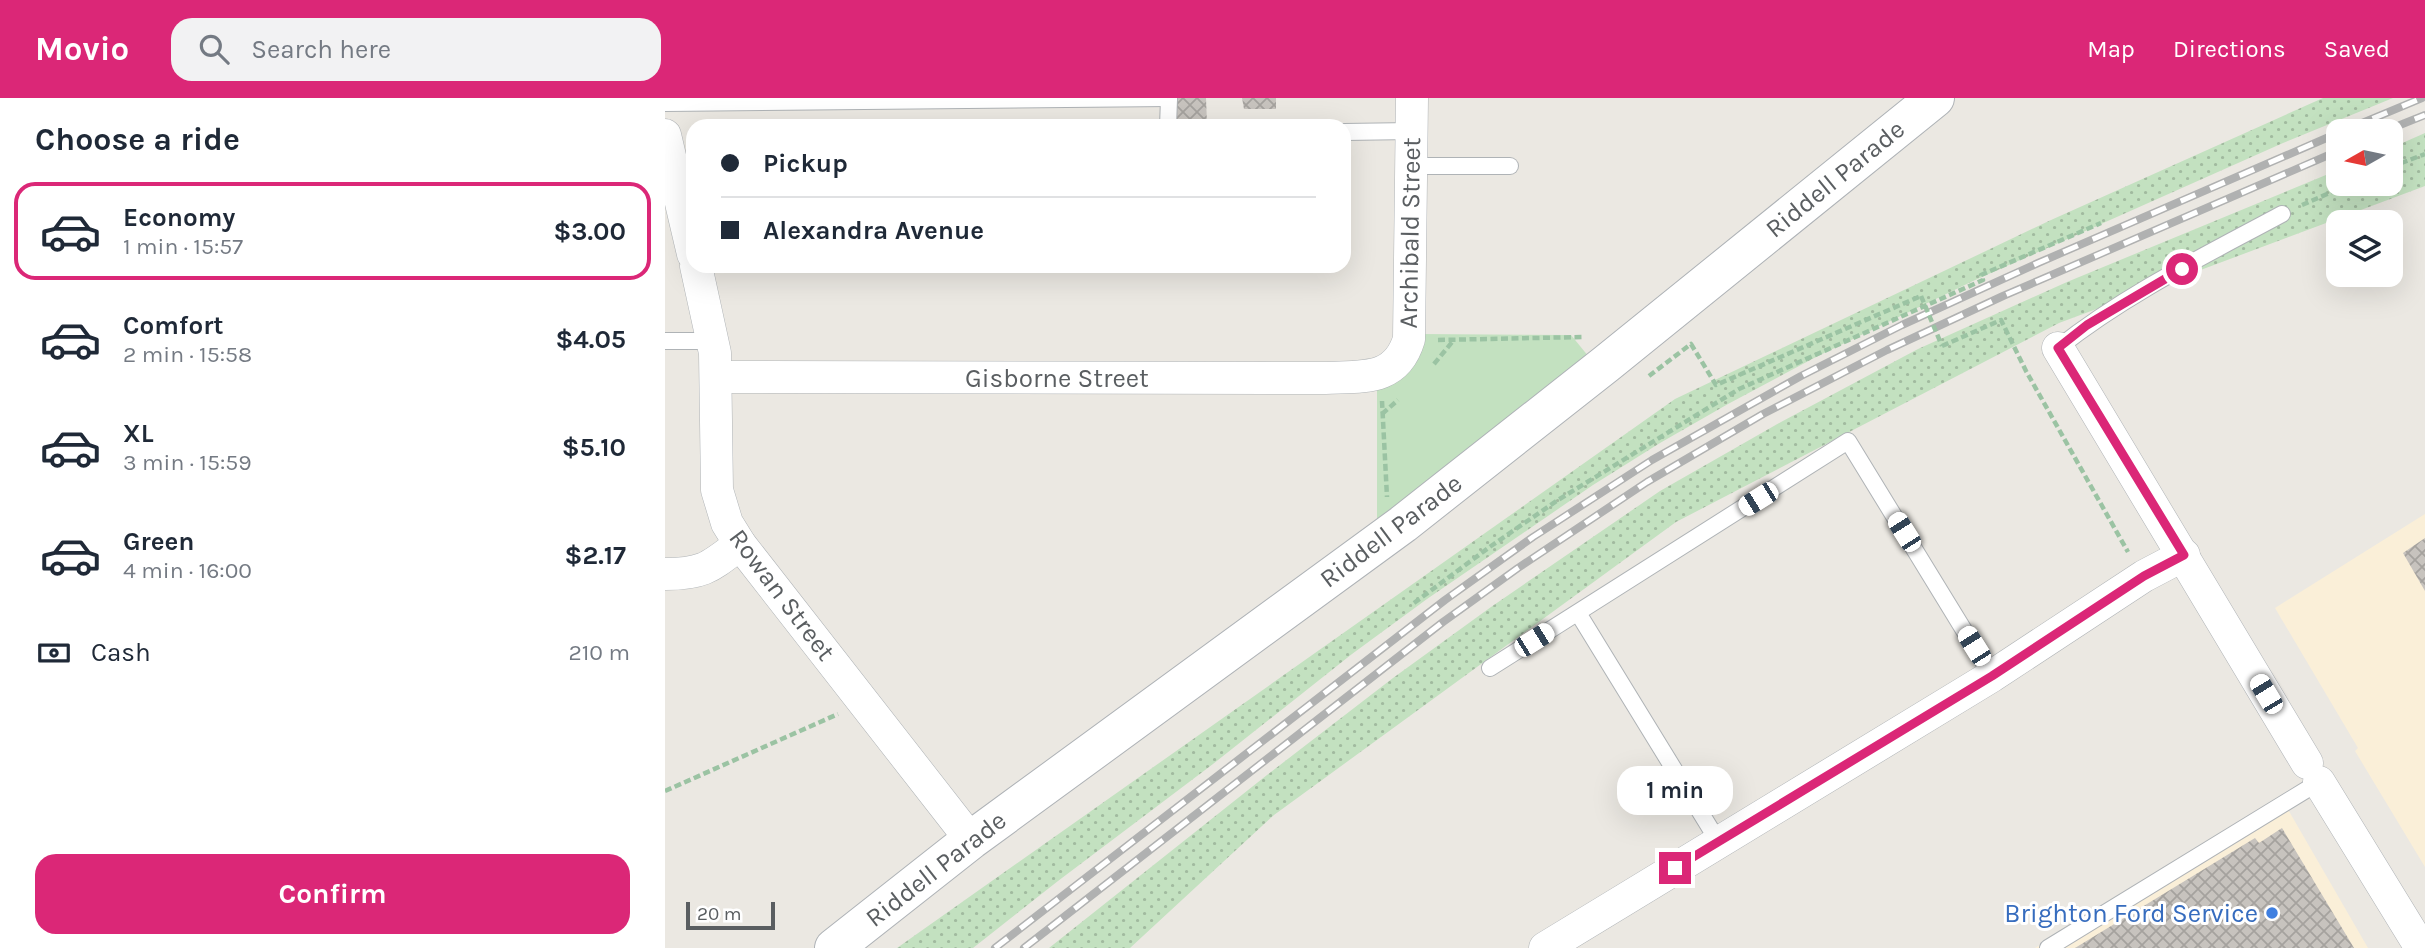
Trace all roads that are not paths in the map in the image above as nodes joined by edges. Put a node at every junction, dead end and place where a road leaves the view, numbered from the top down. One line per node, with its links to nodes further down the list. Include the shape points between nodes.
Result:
1 (1412, 98): 6 (street, Archibald Street)
2 (1935, 98): 26 (street, Riddell Parade, via 1403,524)
3 (1169, 99): 4 (lane); 5 (lane)
4 (665, 103)
5 (1168, 119)
6 (1412, 131): 7 (lane); 9 (street, Archibald Street)
7 (1351, 132)
8 (665, 135): 12 (street)
9 (1412, 166): 10 (lane); 17 (street, Archibald Street)
10 (1510, 166)
11 (2282, 214): 16 (lane, via 2119,305)
12 (686, 224)
13 (698, 273): 15 (street, Rowan Street)
14 (665, 341): 15 (lane)
15 (713, 341): 18 (street, Rowan Street)
16 (2058, 348): 20 (street)
17 (1396, 359): 18 (street, Gisborne Street, via 1367,376 1325,378)
18 (716, 377): 19 (street, Rowan Street, via 717,490 727,523)
19 (740, 544): 21 (street, via 704,570); 26 (street, Rowan Street)
20 (2184, 555): 24 (street, via 2144,576); 25 (street)
21 (665, 574)
22 (1578, 612): 23 (lane); 24 (lane, via 1849,442); 27 (lane)
23 (1490, 668)
24 (1992, 676): 27 (street)
25 (2313, 772): 30 (lane); 31 (street)
26 (971, 840): 28 (street, Riddell Parade)
27 (1718, 841): 29 (street)
28 (834, 948)
29 (1545, 948)
30 (2048, 948)
31 (2421, 948)

